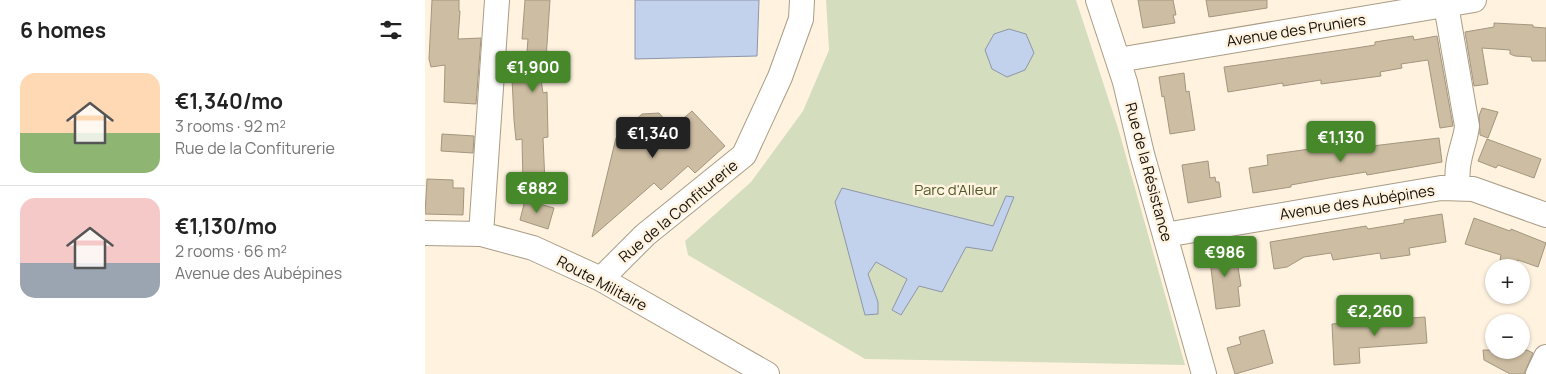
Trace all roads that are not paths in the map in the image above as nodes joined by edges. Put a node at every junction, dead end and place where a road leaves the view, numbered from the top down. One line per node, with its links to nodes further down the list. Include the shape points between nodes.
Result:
1 (497, 0): 10 (street)
2 (802, 0): 12 (street, Rue de la Confiturerie, via 801,19 780,77 744,155 645,235)
3 (1098, 0): 6 (street, Rue de la Résistance)
4 (1474, 0): 5 (street, Avenue des Pruniers)
5 (1446, 5): 6 (street, Avenue des Pruniers); 7 (street, via 1467,126 1457,172)
6 (1118, 60): 11 (street, Rue de la Résistance)
7 (1458, 188): 8 (street, Avenue des Aubépines, via 1492,194); 11 (street, Avenue des Aubépines, via 1441,188)
8 (1546, 215)
9 (425, 233): 10 (street, Route Militaire)
10 (481, 234): 12 (street, Route Militaire, via 533,248)
11 (1165, 235): 15 (street, Rue de la Résistance)
12 (601, 279): 14 (street, Route Militaire)
13 (1546, 357): 16 (street)
14 (767, 374)
15 (1204, 374)
16 (1538, 374)

